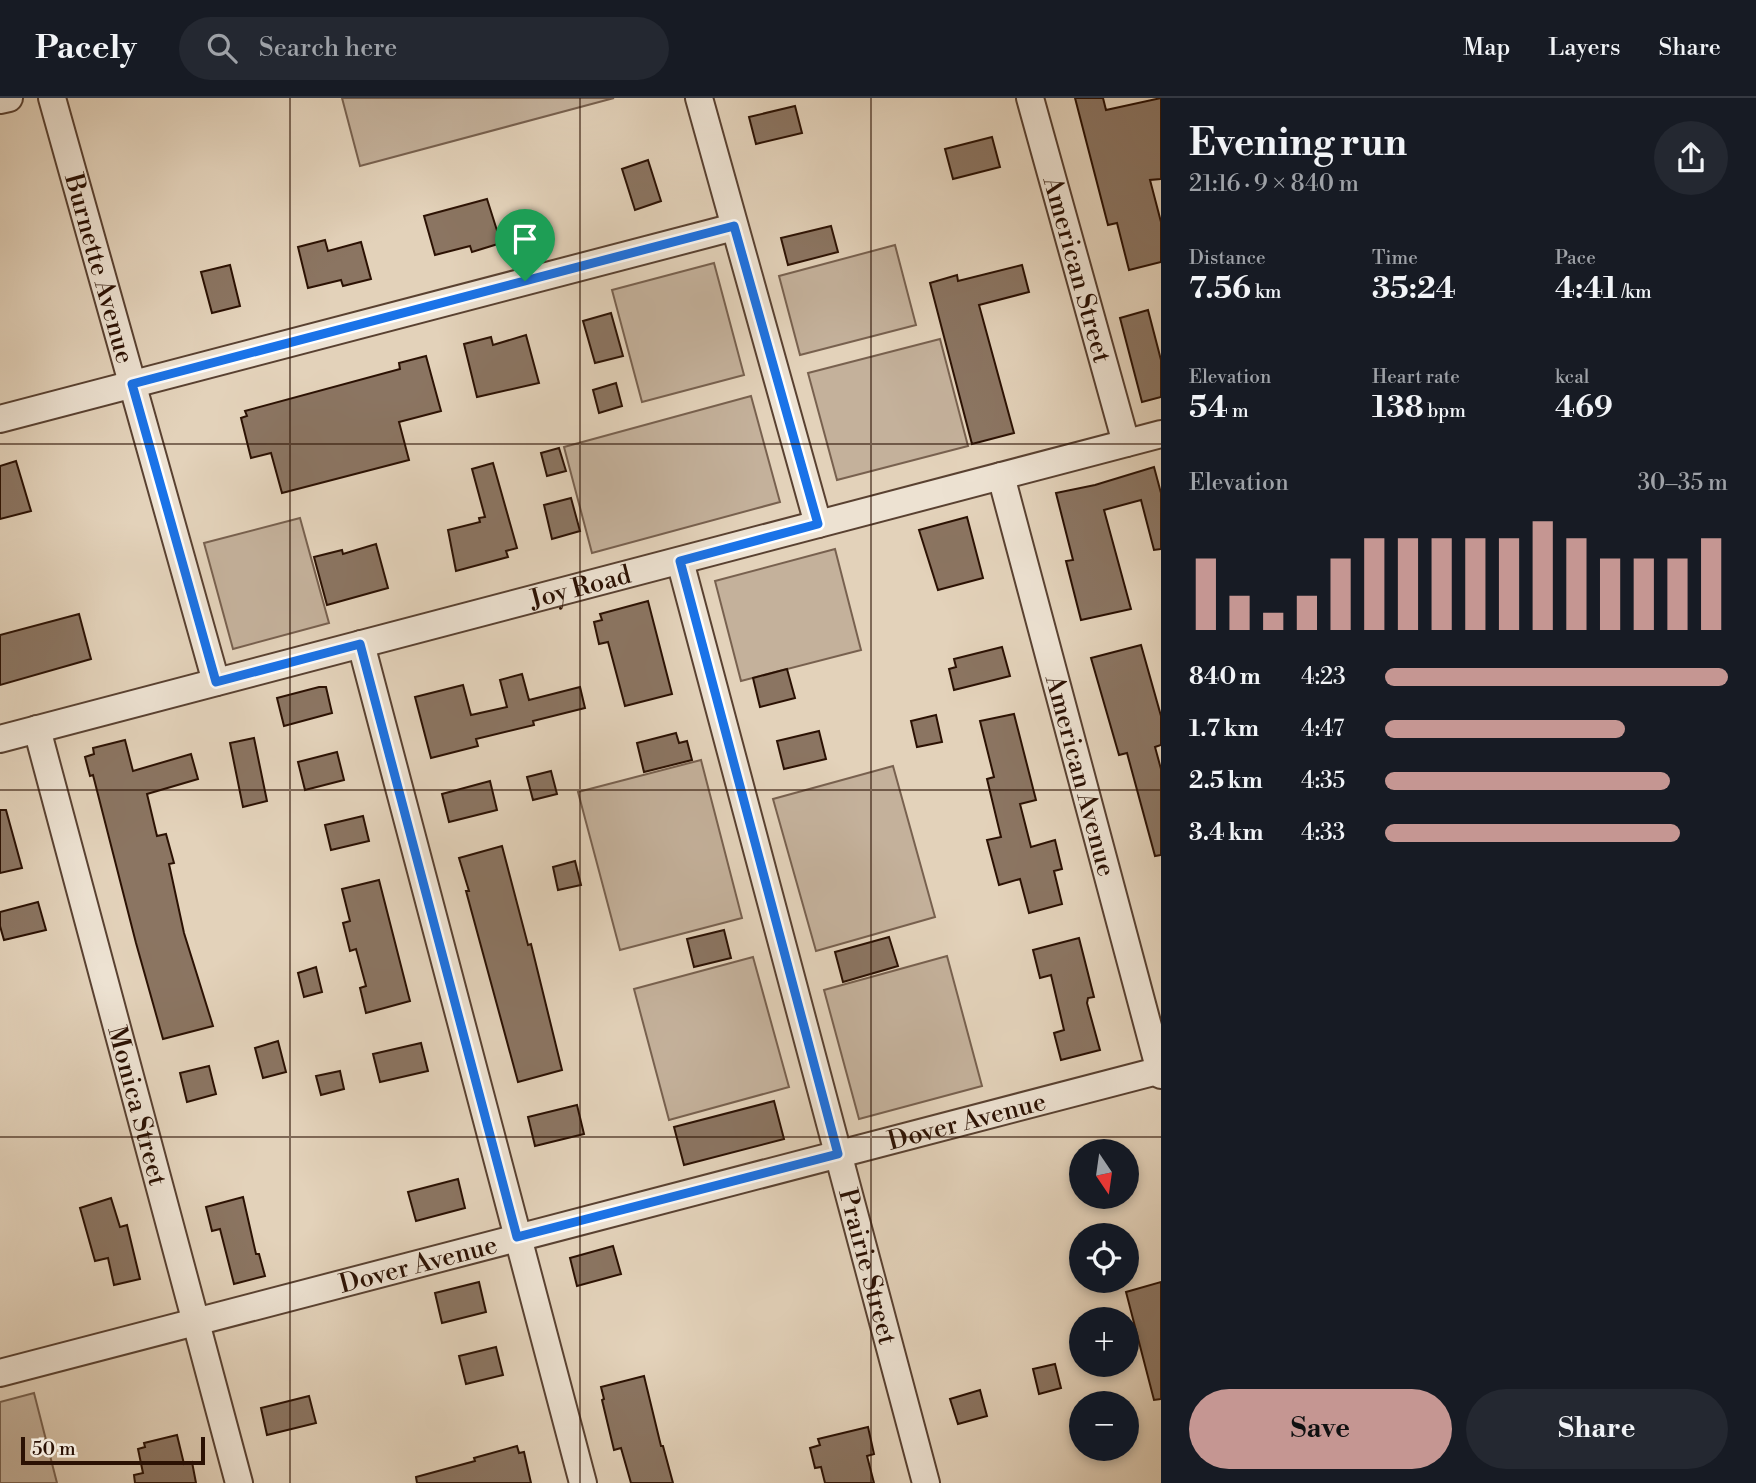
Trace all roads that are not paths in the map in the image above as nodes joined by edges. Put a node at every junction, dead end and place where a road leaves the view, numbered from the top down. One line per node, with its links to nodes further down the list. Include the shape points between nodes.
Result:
1 (9, 98): 5 (street)
2 (52, 98): 7 (street, Burnette Avenue)
3 (699, 98): 6 (street)
4 (1030, 98): 10 (street, American Street)
5 (0, 100)
6 (734, 226): 7 (street); 12 (street)
7 (132, 384): 8 (street); 15 (street, Burnette Avenue)
8 (0, 419)
9 (1161, 434): 10 (street, Joy Road)
10 (1126, 443): 11 (street, Joy Road)
11 (1001, 477): 12 (street, Joy Road); 18 (street, American Avenue)
12 (818, 524): 13 (street, Joy Road)
13 (680, 561): 14 (street, Joy Road); 19 (street, Prairie Street)
14 (360, 644): 15 (street, Joy Road); 20 (street)
15 (216, 682): 16 (street, Joy Road)
16 (37, 729): 17 (street, Joy Road); 21 (street, Monica Street)
17 (0, 739)
18 (1160, 1072): 19 (street, Dover Avenue)
19 (838, 1154): 20 (street, Dover Avenue); 25 (street, Prairie Street)
20 (517, 1237): 21 (street, Dover Avenue); 24 (street)
21 (195, 1322): 22 (street, Dover Avenue); 23 (street, Monica Street)
22 (0, 1373)
23 (239, 1483)
24 (583, 1483)
25 (926, 1483)

